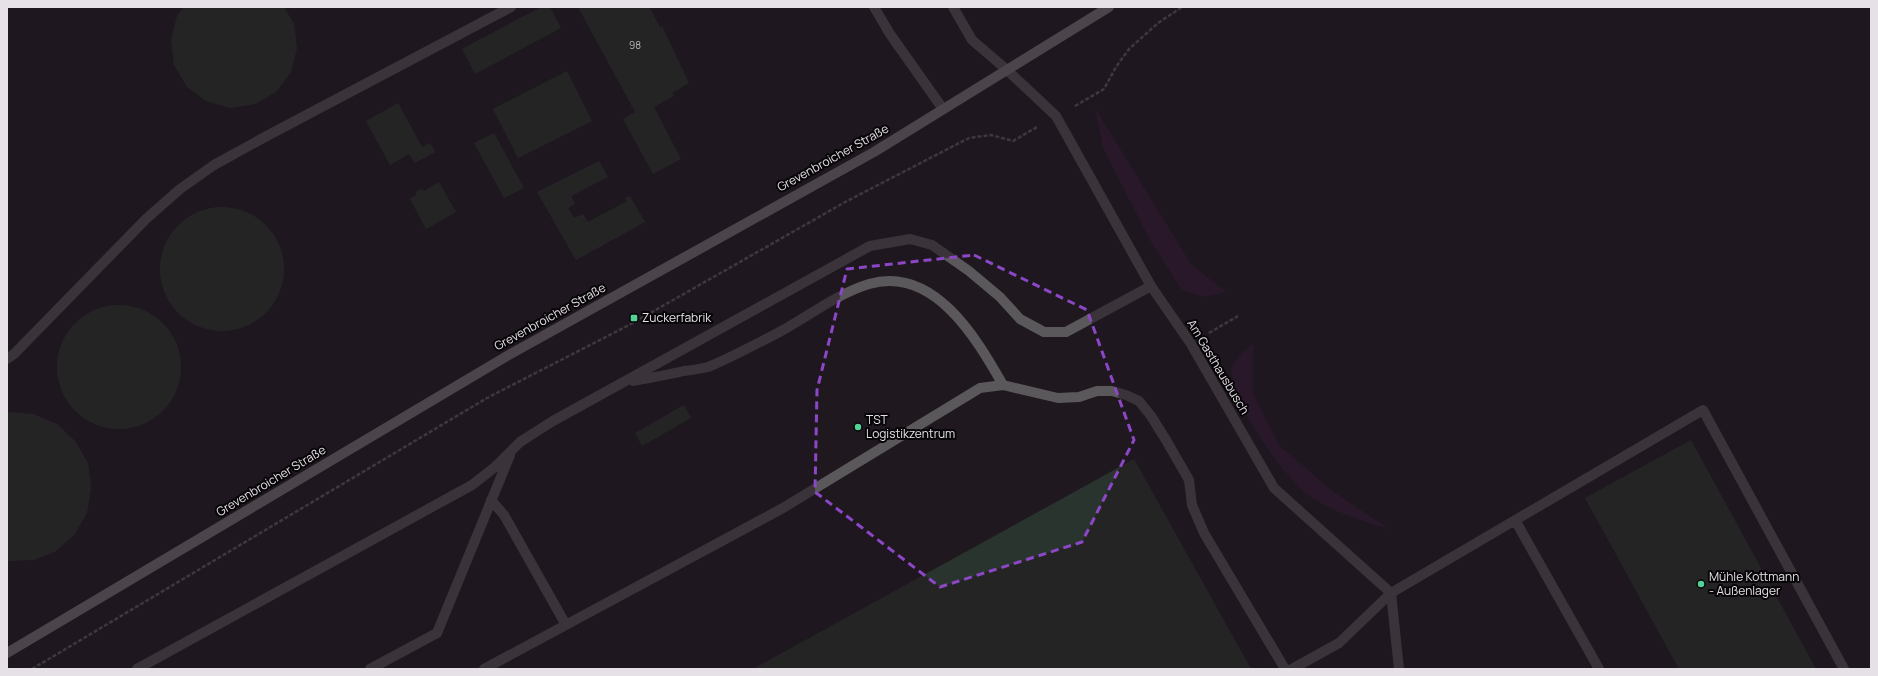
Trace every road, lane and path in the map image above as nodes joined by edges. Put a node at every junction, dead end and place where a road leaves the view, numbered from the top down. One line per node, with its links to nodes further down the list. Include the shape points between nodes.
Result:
1 (511, 7): 12 (street, via 214,165 180,189 146,219)
2 (874, 7): 7 (street)
3 (953, 7): 6 (street, Am Gasthausbusch, via 972,40)
4 (1182, 7): 8 (path, via 1158,23 1130,49 1104,89)
5 (1103, 8): 6 (street, Grevenbroicher Straße)
6 (1007, 70): 7 (street, Grevenbroicher Straße); 8 (street, Am Gasthausbusch)
7 (943, 109): 20 (street, Grevenbroicher Straße, via 874,152 507,356)
8 (1056, 116): 9 (street, Am Gasthausbusch); 21 (path, via 1013,141 991,135 970,138 847,201 631,324 487,398)
9 (1151, 286): 11 (street, Am Gasthausbusch); 13 (street, via 1066,332 1044,332 1020,319 1000,297 932,245 910,239 870,246)
10 (1238, 316): 11 (path)
11 (1191, 344): 18 (street, Am Gasthausbusch, via 1274,488)
12 (7, 359)
13 (624, 383): 14 (street, via 706,367 770,338 870,284 892,282 915,286 936,296 963,322); 15 (street, via 546,425)
14 (1003, 385): 19 (street, via 980,388 783,508); 25 (street, via 1058,398 1112,391 1139,401 1166,440 1188,480 1192,505 1204,533)
15 (512, 450): 16 (street); 22 (street, via 472,485)
16 (491, 500): 19 (street, via 504,515); 23 (street, via 437,633)
17 (1515, 520): 18 (street); 28 (street); 29 (street, via 1703,410)
18 (1391, 593): 26 (street, via 1340,643); 27 (street)
19 (566, 625): 24 (street)
20 (7, 653)
21 (32, 669)
22 (137, 669)
23 (370, 669)
24 (484, 669)
25 (1285, 669)
26 (1292, 669)
27 (1399, 669)
28 (1599, 669)
29 (1844, 669)

